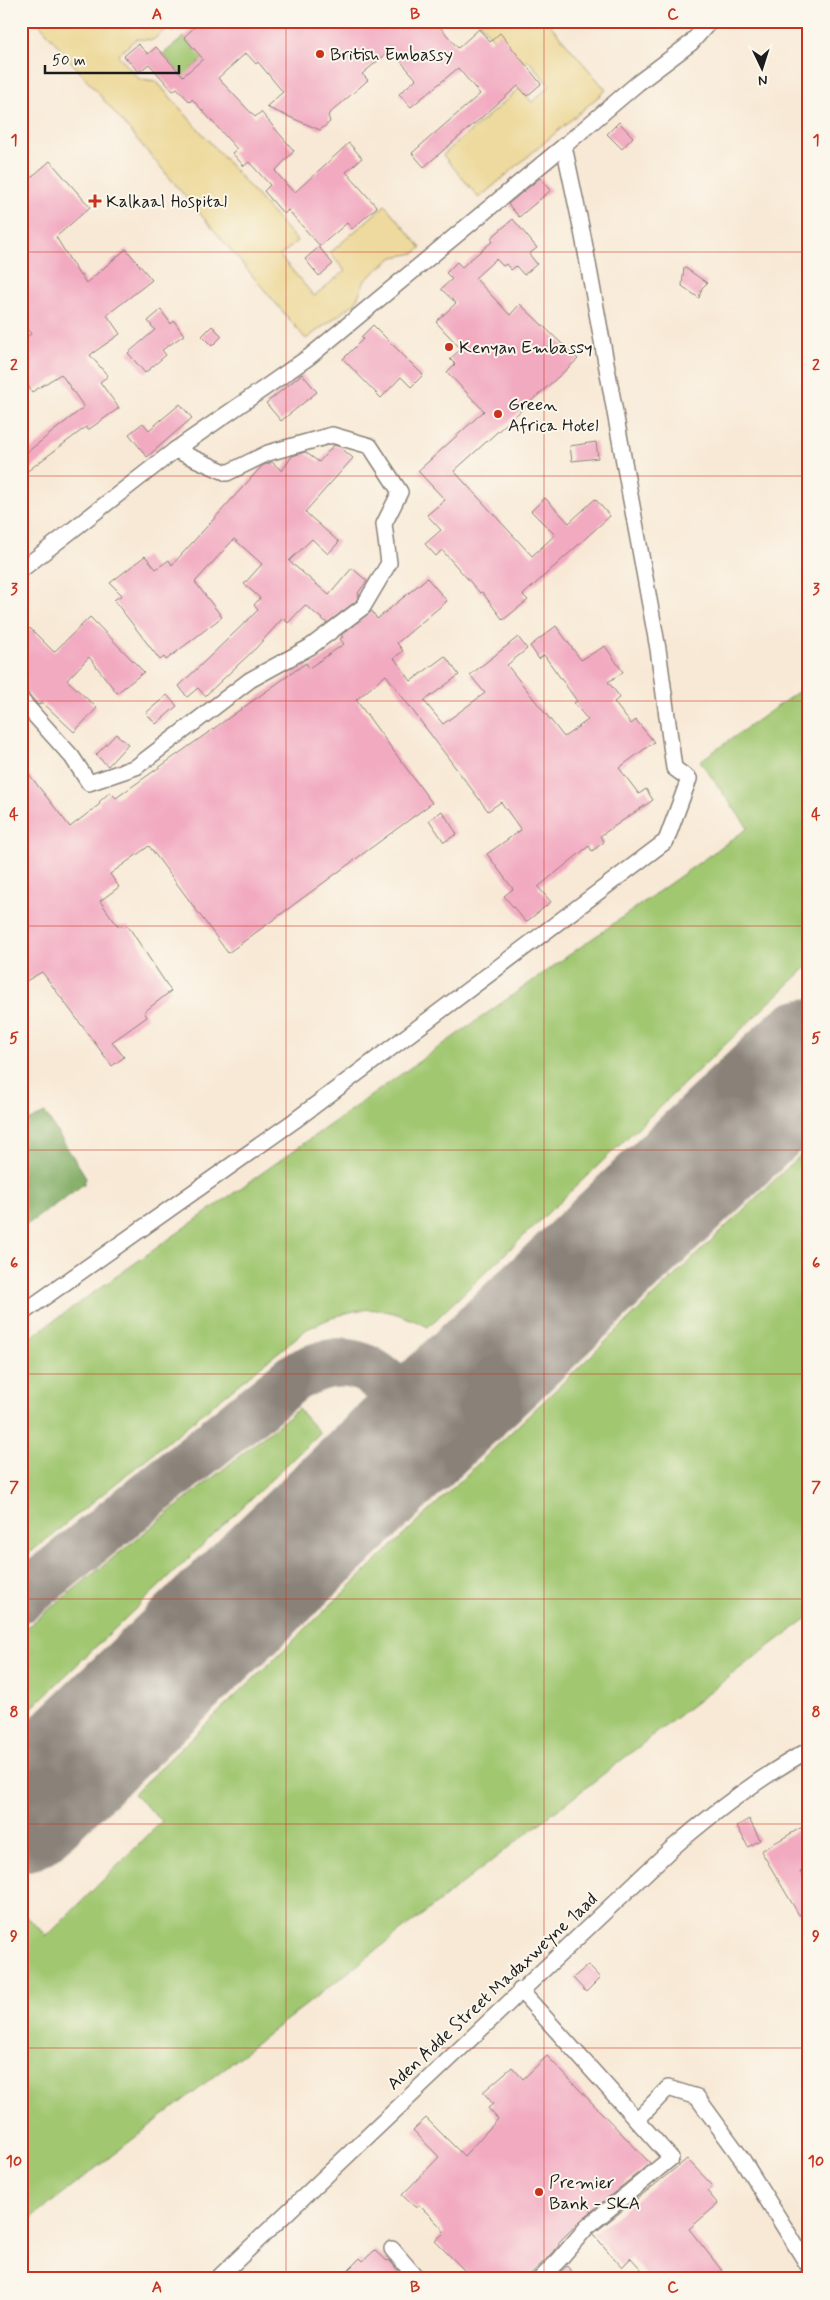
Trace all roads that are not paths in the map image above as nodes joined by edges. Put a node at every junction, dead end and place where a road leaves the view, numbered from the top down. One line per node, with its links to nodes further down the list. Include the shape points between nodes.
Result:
1 (710, 21): 2 (street, via 692,43 638,83)
2 (564, 146): 3 (street, via 309,357); 6 (street, via 656,639 674,768 689,779 666,842 294,1121)
3 (175, 450): 4 (street); 5 (street, via 227,473 268,453 332,435 370,446 400,492 384,524 389,563 363,607 310,647 250,680 136,767 89,783 72,757)
4 (21, 570)
5 (21, 700)
6 (21, 1314)
7 (809, 1750): 8 (street, Aden Adde Street Madaxweyne 1aad, via 778,1766 722,1805)
8 (520, 1990): 9 (street); 12 (street, Aden Adde Street Madaxweyne 1aad)
9 (637, 2120): 11 (street, via 668,2088 697,2097 742,2159); 14 (street, via 671,2158 587,2226)
10 (392, 2248): 13 (street, via 416,2277)
11 (809, 2267)
12 (217, 2279)
13 (422, 2279)
14 (540, 2279)

